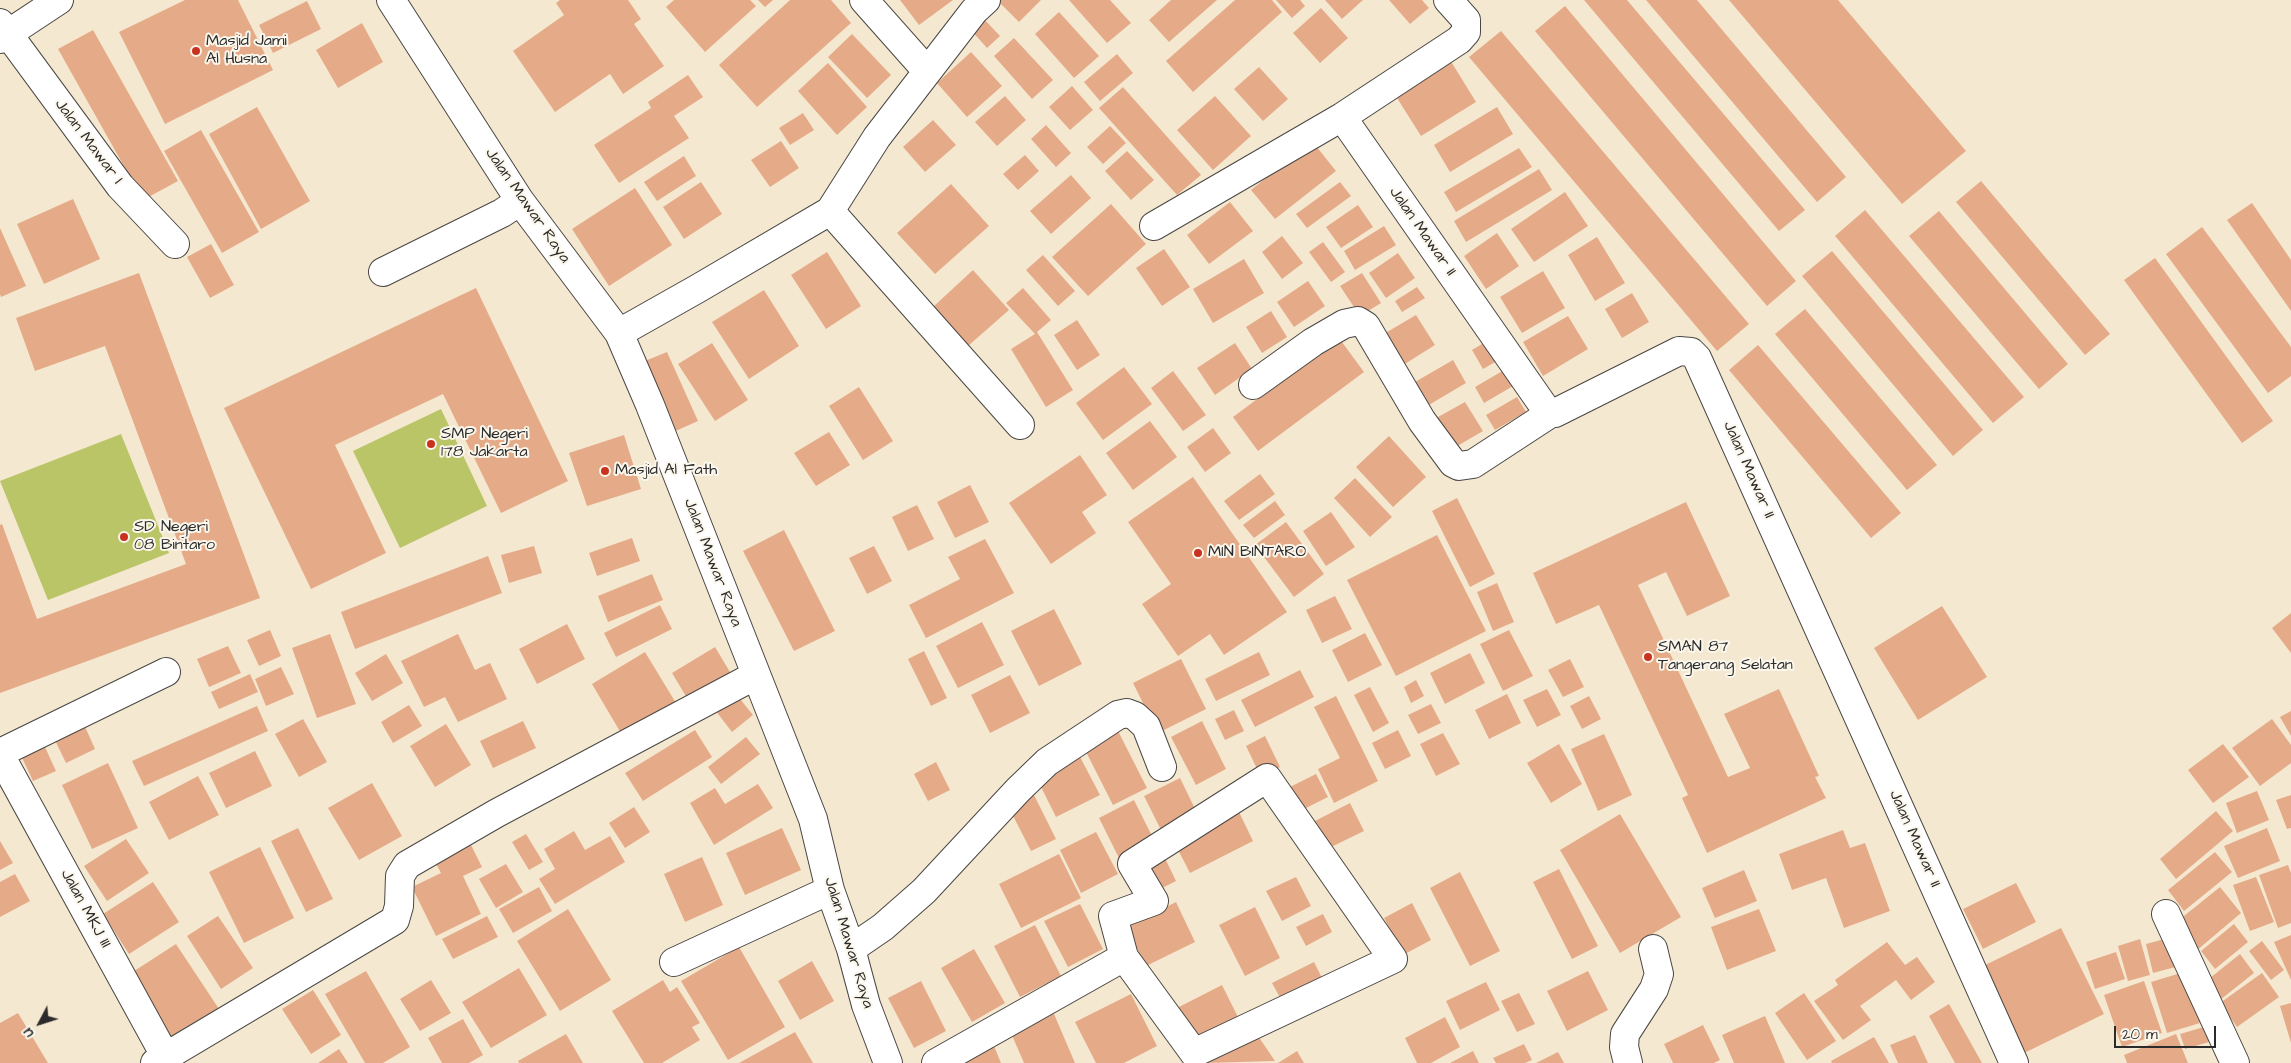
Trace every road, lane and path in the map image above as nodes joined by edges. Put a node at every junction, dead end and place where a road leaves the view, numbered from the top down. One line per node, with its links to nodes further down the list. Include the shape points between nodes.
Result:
1 (59, 0): 6 (street)
2 (391, 0): 9 (street, Jalan Mawar Raya)
3 (864, 0): 7 (street)
4 (986, 0): 7 (street)
5 (1448, 0): 8 (street, via 1466,20 1467,29 1463,36)
6 (2, 32): 12 (street, Jalan Mawar I, via 120,186)
7 (927, 71): 10 (street, via 877,137)
8 (1342, 117): 11 (street); 16 (street, Jalan Mawar II)
9 (520, 201): 13 (street); 14 (street, Jalan Mawar Raya)
10 (830, 211): 14 (street); 17 (street)
11 (1154, 226)
12 (175, 244)
13 (383, 272)
14 (619, 333): 19 (street, Jalan Mawar Raya)
15 (1253, 385): 16 (street, via 1313,342 1344,324 1358,321 1366,326 1422,421 1453,464 1473,464)
16 (1550, 413): 33 (street, Jalan Mawar II, via 1679,351 1691,352 1697,358)
17 (1020, 426)
18 (166, 672): 20 (street)
19 (756, 675): 22 (street, Jalan Mawar Raya, via 813,818); 29 (street, via 498,813 408,866 400,876 400,906 395,920)
20 (0, 754): 29 (street, Jalan MKJ III)
21 (1162, 767): 24 (street, via 1146,726 1135,716 1127,713 1118,715 1047,762 924,891 883,927)
22 (830, 890): 24 (street, Jalan Mawar Raya); 27 (street)
23 (2166, 914): 34 (street)
24 (851, 949): 30 (street, Jalan Mawar Raya, via 866,1005)
25 (1653, 949): 32 (street, via 1659,974 1654,990 1625,1034)
26 (1124, 957): 28 (street); 28 (street, via 1113,916 1154,902 1132,864 1267,778 1393,959); 31 (street)
27 (674, 962)
28 (1198, 1058)
29 (163, 1061)
30 (888, 1063)
31 (936, 1063)
32 (1628, 1063)
33 (2014, 1063)
34 (2235, 1063)

